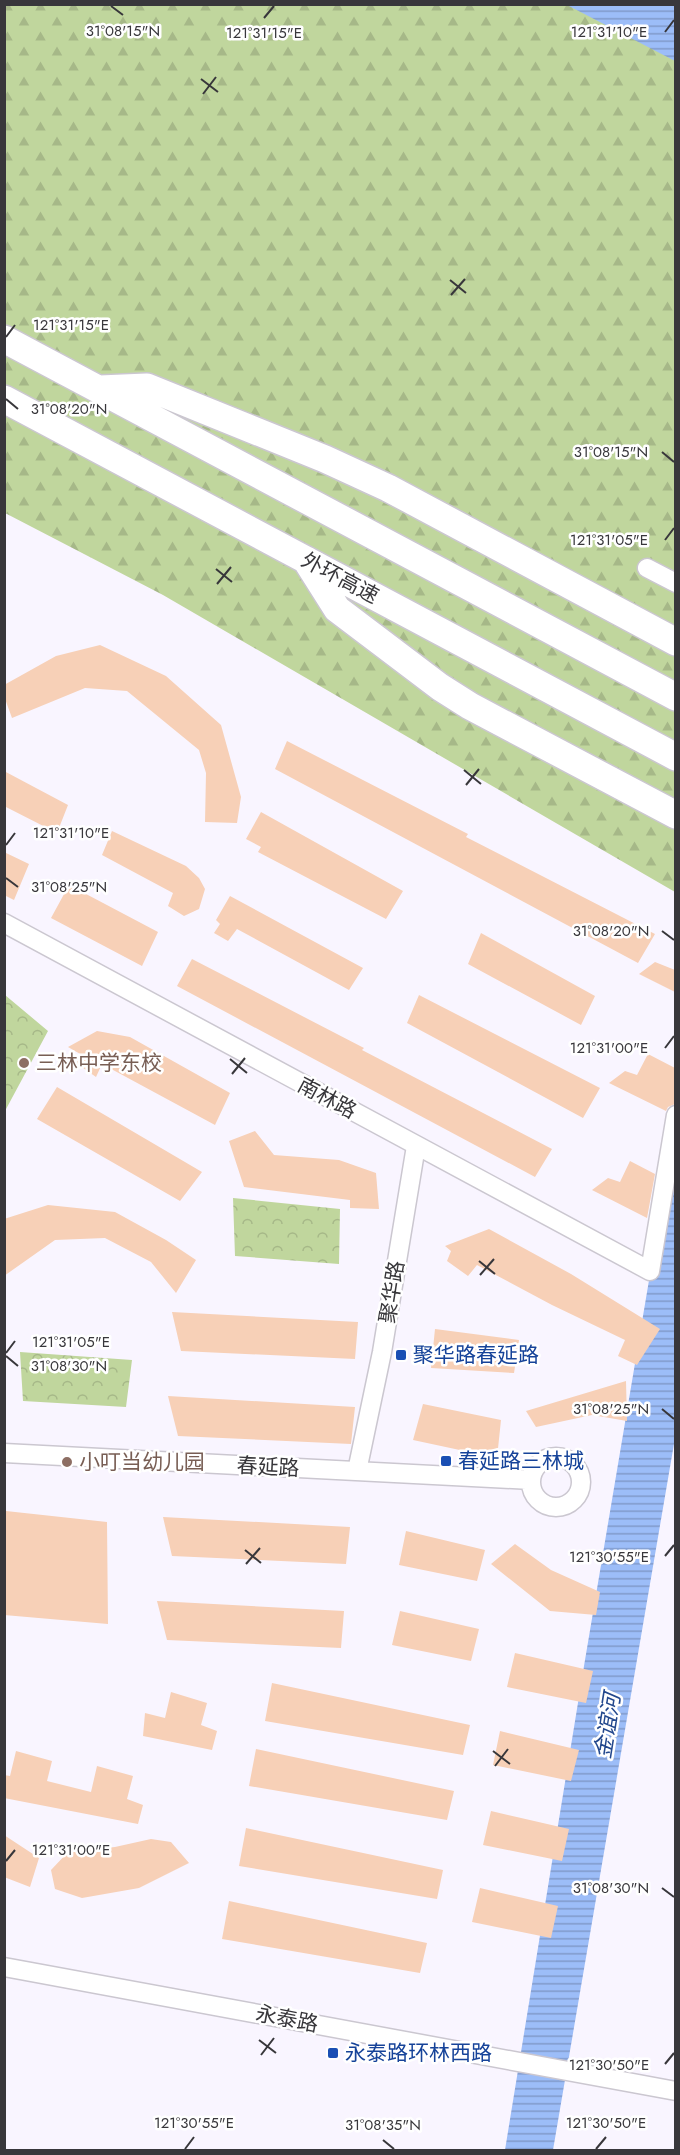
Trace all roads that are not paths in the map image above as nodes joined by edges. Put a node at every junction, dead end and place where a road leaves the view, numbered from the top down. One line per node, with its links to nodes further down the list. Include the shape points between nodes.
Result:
1 (4, 339): 2 (highway)
2 (99, 389): 7 (highway, via 147,387 325,459 388,488); 8 (highway)
3 (4, 399): 4 (highway, 外环高速)
4 (306, 559): 9 (highway, 外环高速); 10 (highway, via 337,609 440,687)
5 (647, 568): 6 (street)
6 (675, 583)
7 (675, 642)
8 (675, 697)
9 (675, 757)
10 (675, 815)
11 (4, 923): 13 (street, 南林路)
12 (675, 1115): 13 (street, 南林路, via 650,1271)
13 (416, 1146): 15 (street, 聚华路, via 382,1352)
14 (4, 1453): 15 (street, 春延路)
15 (357, 1471): 16 (street, 春延路)
16 (531, 1480)
17 (4, 1966): 18 (street, 永泰路)
18 (675, 2091)

